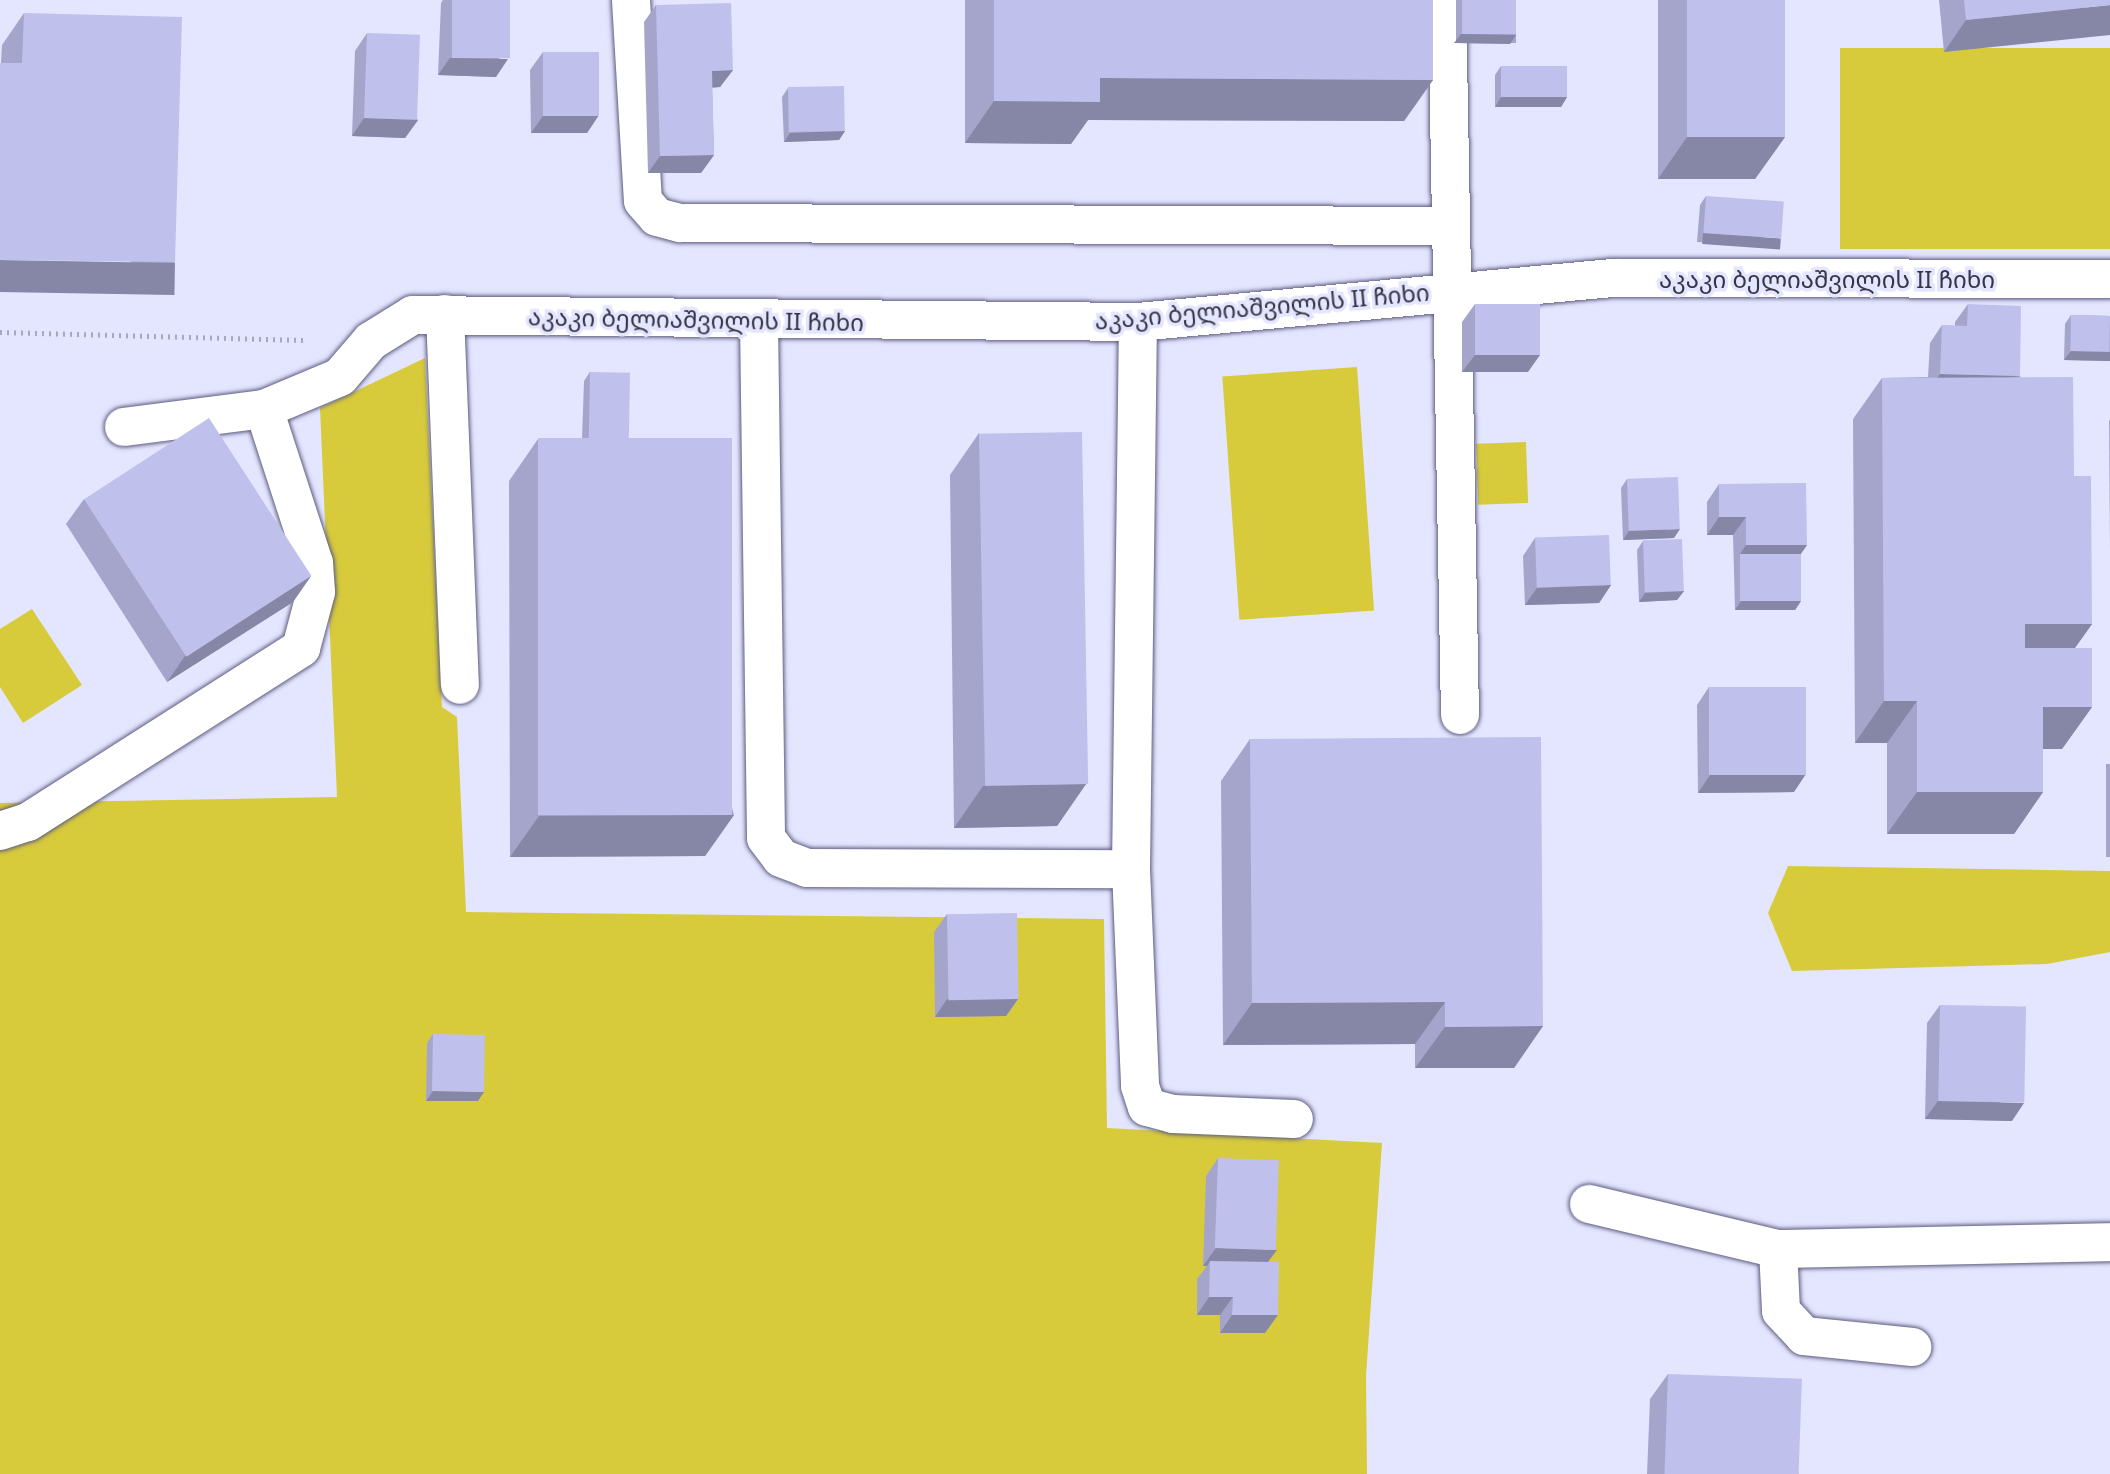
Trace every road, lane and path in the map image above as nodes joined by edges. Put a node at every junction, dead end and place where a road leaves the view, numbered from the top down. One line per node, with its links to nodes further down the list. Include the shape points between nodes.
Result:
1 (631, 0): 3 (street, via 643,201 657,217 694,223)
2 (1447, 0): 3 (street)
3 (1451, 226): 5 (street)
4 (2110, 279): 5 (street, აკაკი ბელიაშვილის II ჩიხი, via 1614,278)
5 (1452, 288): 8 (street, აკაკი ბელიაშვილის II ჩიხი); 14 (street)
6 (429, 315): 7 (street, აკაკი ბელიაშვილის II ჩიხი); 10 (street); 13 (street)
7 (758, 321): 8 (street, აკაკი ბელიაშვილის II ჩიხი); 16 (street, via 766,838 781,858 807,868)
8 (1138, 322): 16 (street)
9 (0, 332): 10 (path)
10 (371, 341): 11 (street, via 340,377)
11 (264, 409): 12 (street); 15 (street, via 314,563 316,592 301,648 28,822)
12 (124, 427)
13 (460, 685)
14 (1460, 715)
15 (0, 831)
16 (1131, 869): 17 (street, via 1140,1086 1147,1107 1173,1114)
17 (1294, 1119)
18 (1589, 1204): 20 (street)
19 (2110, 1242): 20 (street)
20 (1778, 1249): 21 (street, via 1781,1311 1804,1336)
21 (1912, 1347)

